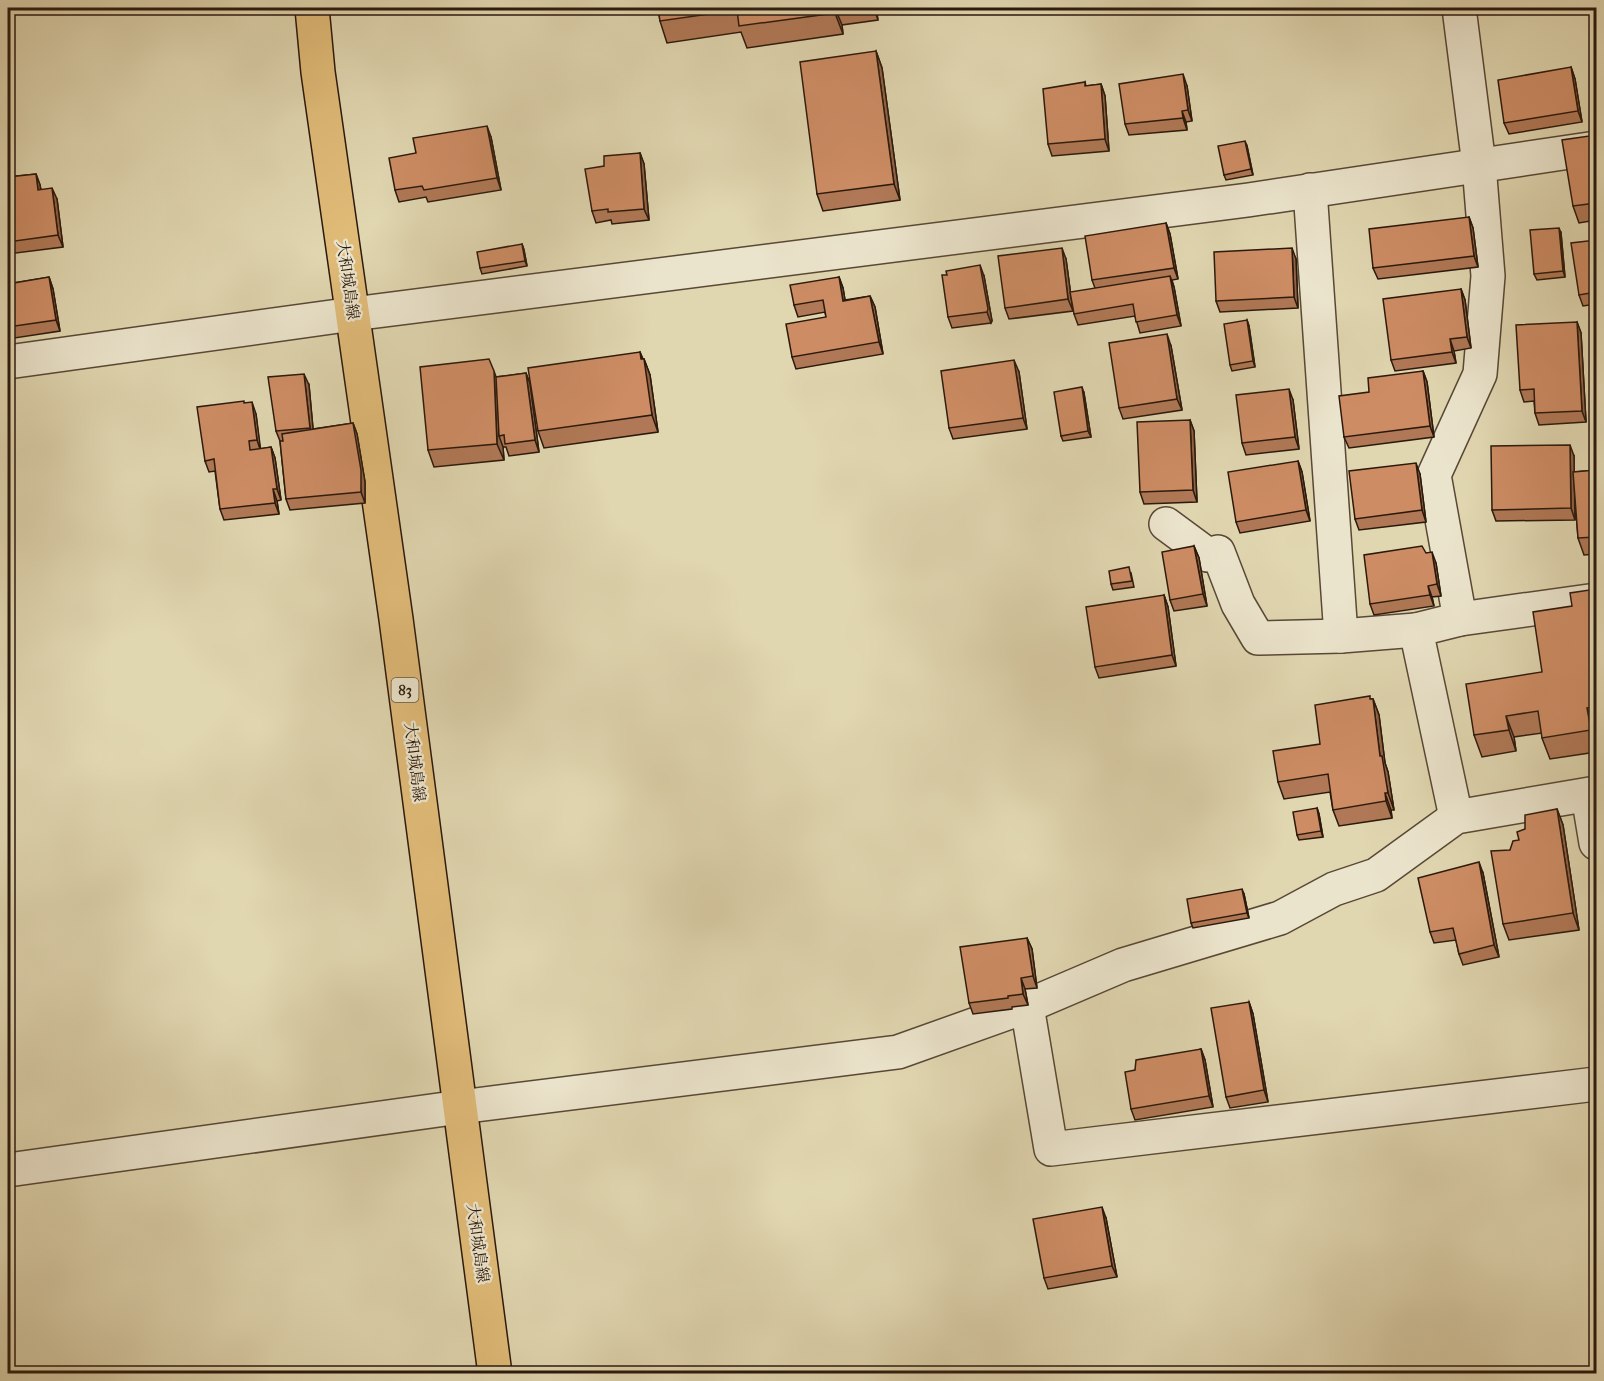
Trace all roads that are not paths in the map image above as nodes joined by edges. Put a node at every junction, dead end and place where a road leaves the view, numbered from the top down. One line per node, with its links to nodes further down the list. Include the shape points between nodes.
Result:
1 (312, 8): 6 (main road, 大和城島線 / 83)
2 (1459, 8): 4 (street)
3 (1596, 148): 4 (street)
4 (1479, 165): 5 (street); 10 (street, via 1488,276 1480,374 1434,475)
5 (1310, 190): 6 (street); 12 (street)
6 (352, 314): 7 (street); 18 (main road, 大和城島線 / 83)
7 (8, 362)
8 (1166, 524): 12 (street, via 1208,555 1218,552 1238,604 1258,638)
9 (1596, 600): 10 (street)
10 (1460, 619): 11 (street)
11 (1416, 630): 12 (street); 14 (street)
12 (1341, 636)
13 (1592, 794): 14 (street); 15 (street)
14 (1456, 817): 16 (street, via 1376,875 1334,889 1280,918 1123,965)
15 (1596, 843)
16 (1027, 1006): 17 (street, via 1051,1149); 18 (street, via 898,1052)
17 (1596, 1084)
18 (460, 1107): 19 (street); 20 (main road, 大和城島線 / 83)
19 (8, 1170)
20 (495, 1374)

